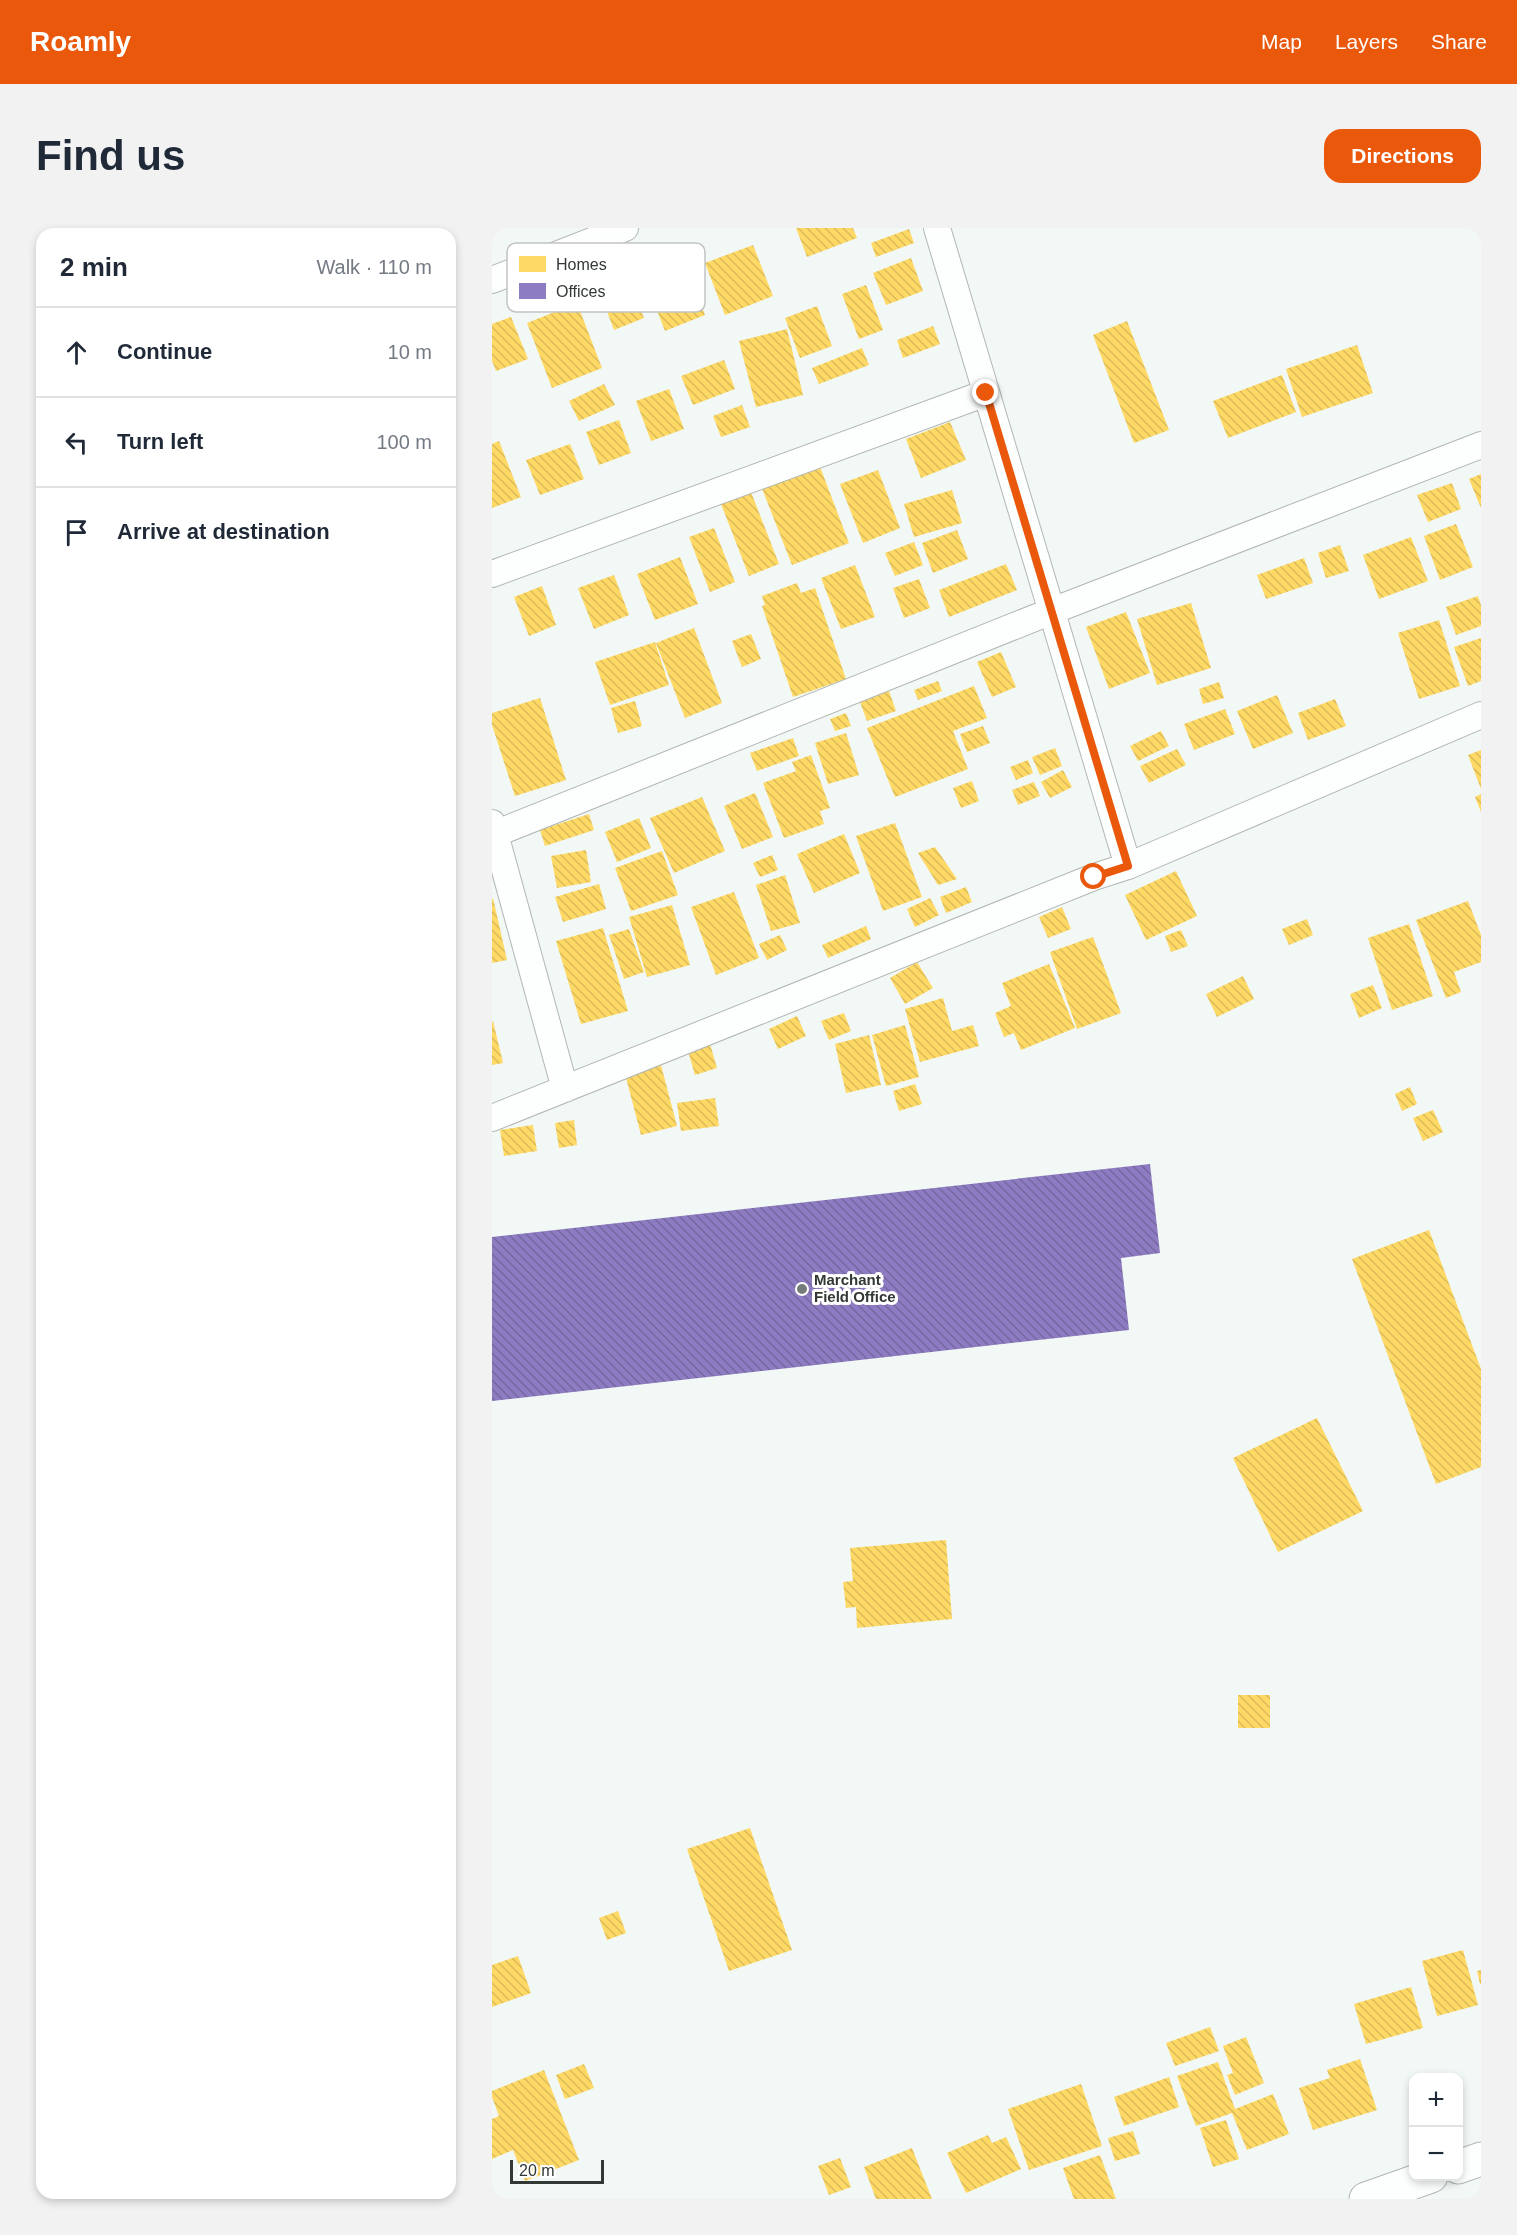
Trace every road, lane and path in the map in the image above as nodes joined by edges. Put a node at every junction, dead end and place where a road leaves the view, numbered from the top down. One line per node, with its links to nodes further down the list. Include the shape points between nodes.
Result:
1 (625, 228): 3 (street)
2 (936, 228): 6 (street)
3 (587, 243)
4 (507, 274): 5 (street)
5 (492, 280)
6 (986, 393): 8 (street); 9 (street)
7 (1481, 445): 9 (street)
8 (492, 573)
9 (1052, 612): 11 (street); 12 (street)
10 (1481, 715): 12 (street)
11 (493, 830): 13 (street)
12 (1128, 866): 13 (street)
13 (565, 1089): 14 (street)
14 (492, 1118)
15 (1481, 2159): 16 (street)
16 (1463, 2165)
17 (1417, 2181): 18 (street)
18 (1366, 2199)

